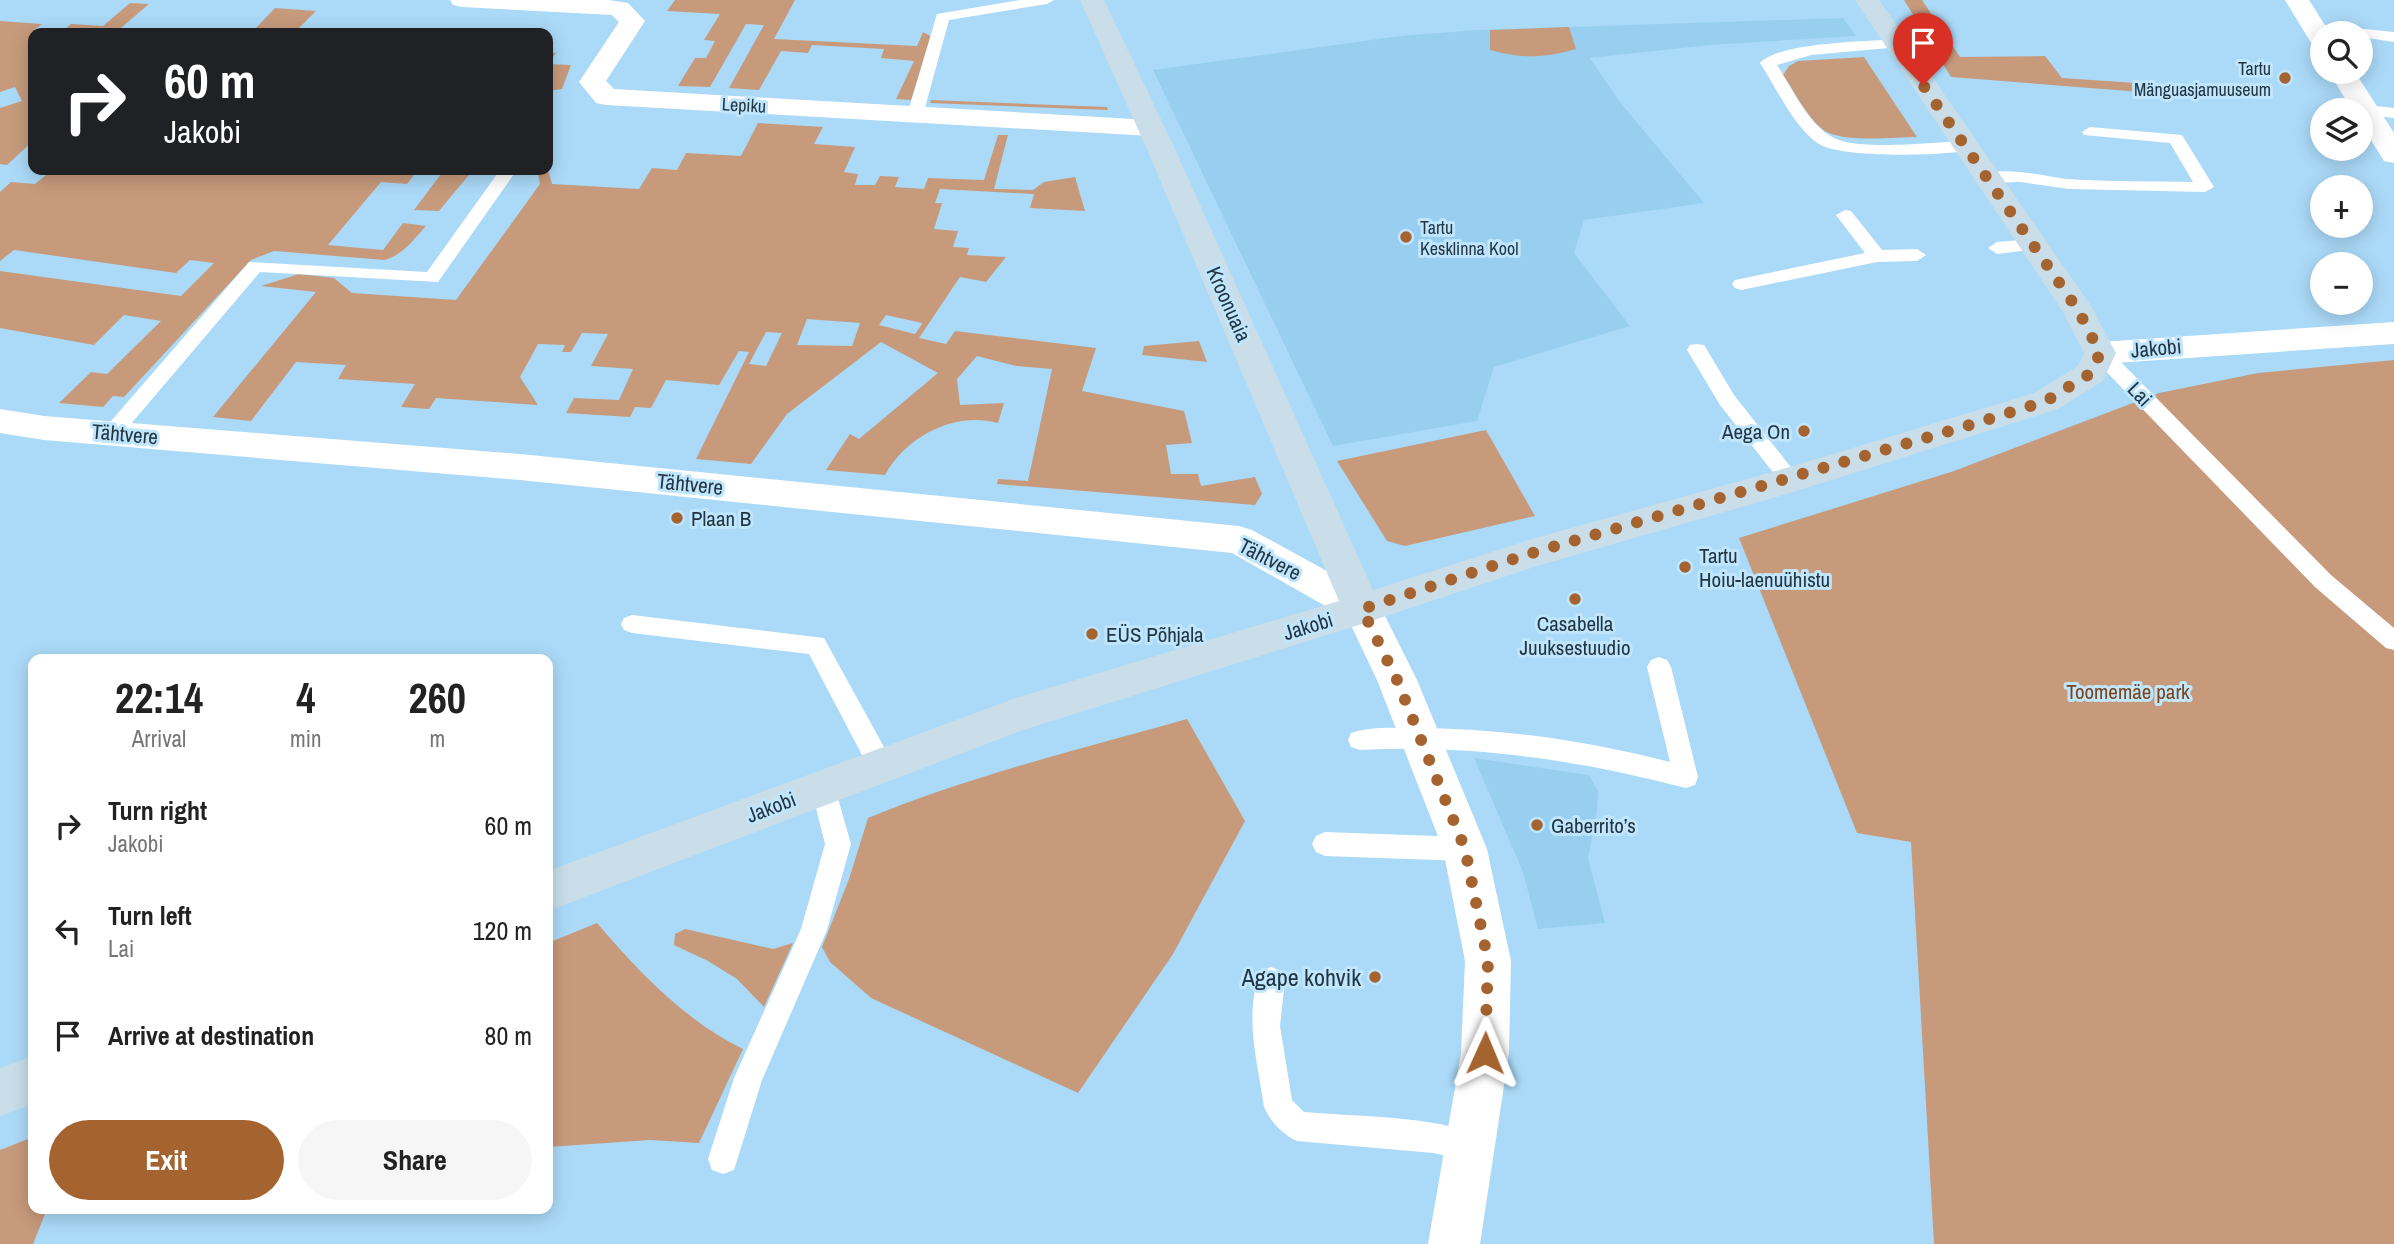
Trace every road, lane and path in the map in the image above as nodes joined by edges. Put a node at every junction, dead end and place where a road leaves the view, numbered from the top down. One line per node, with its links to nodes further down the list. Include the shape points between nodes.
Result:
1 (462, 0): 12 (street, Lepiku, via 619,8 632,21 592,82 606,97)
2 (1046, 0): 12 (lane, via 942,17)
3 (1092, 0): 14 (main road, Kroonuaia)
4 (1867, 0): 9 (main road, Lai)
5 (2297, 0): 6 (street)
6 (2310, 21)
7 (2373, 35): 8 (lane)
8 (2394, 37)
9 (1895, 44): 16 (main road, Lai); 16 (lane, via 1799,53 1768,63 1829,143 1848,148)
10 (2373, 111): 11 (lane)
11 (2394, 113)
12 (915, 114): 14 (street, Lepiku)
13 (2373, 121): 17 (street)
14 (1151, 128): 32 (main road, Kroonuaia)
15 (2090, 132): 19 (lane, via 2176,138 2205,187)
16 (1965, 146): 19 (main road, Lai)
17 (2394, 155)
18 (505, 175): 30 (lane, via 432,278 255,267)
19 (1987, 178): 21 (main road, Lai)
20 (1845, 215): 24 (lane)
21 (2033, 244): 22 (lane); 28 (main road, Lai, via 2078,310)
22 (1997, 248)
23 (1917, 255): 24 (lane)
24 (1877, 256): 25 (lane)
25 (1741, 284)
26 (2394, 333): 28 (street, Jakobi)
27 (1697, 350): 31 (lane, via 1727,400)
28 (2100, 353): 31 (main road, Jakobi, via 2091,373 2046,401); 34 (lane, Lai, via 2323,581)
29 (0, 421): 30 (street, Tähtvere)
30 (112, 433): 32 (street, Tähtvere, via 520,467 1238,540)
31 (1790, 480): 32 (main road, Jakobi, via 1532,553)
32 (1362, 609): 36 (street); 38 (main road, Jakobi, via 1016,715)
33 (632, 624): 38 (lane, via 816,645)
34 (2394, 641)
35 (1659, 667): 36 (lane, via 1686,777 1615,758)
36 (1420, 736): 37 (lane); 41 (street)
37 (1360, 740)
38 (881, 766): 39 (main road, Jakobi)
39 (823, 788): 42 (main road, Jakobi); 47 (lane, via 838,844 814,930 748,1078)
40 (1325, 844): 41 (lane)
41 (1465, 849): 46 (street, via 1488,961 1485,1053)
42 (553, 889)
43 (1271, 979): 46 (lane, via 1266,1026 1279,1107 1297,1126 1433,1138)
44 (28, 1082): 45 (main road)
45 (0, 1092)
46 (1470, 1146): 48 (street)
47 (723, 1159)
48 (1454, 1244)

